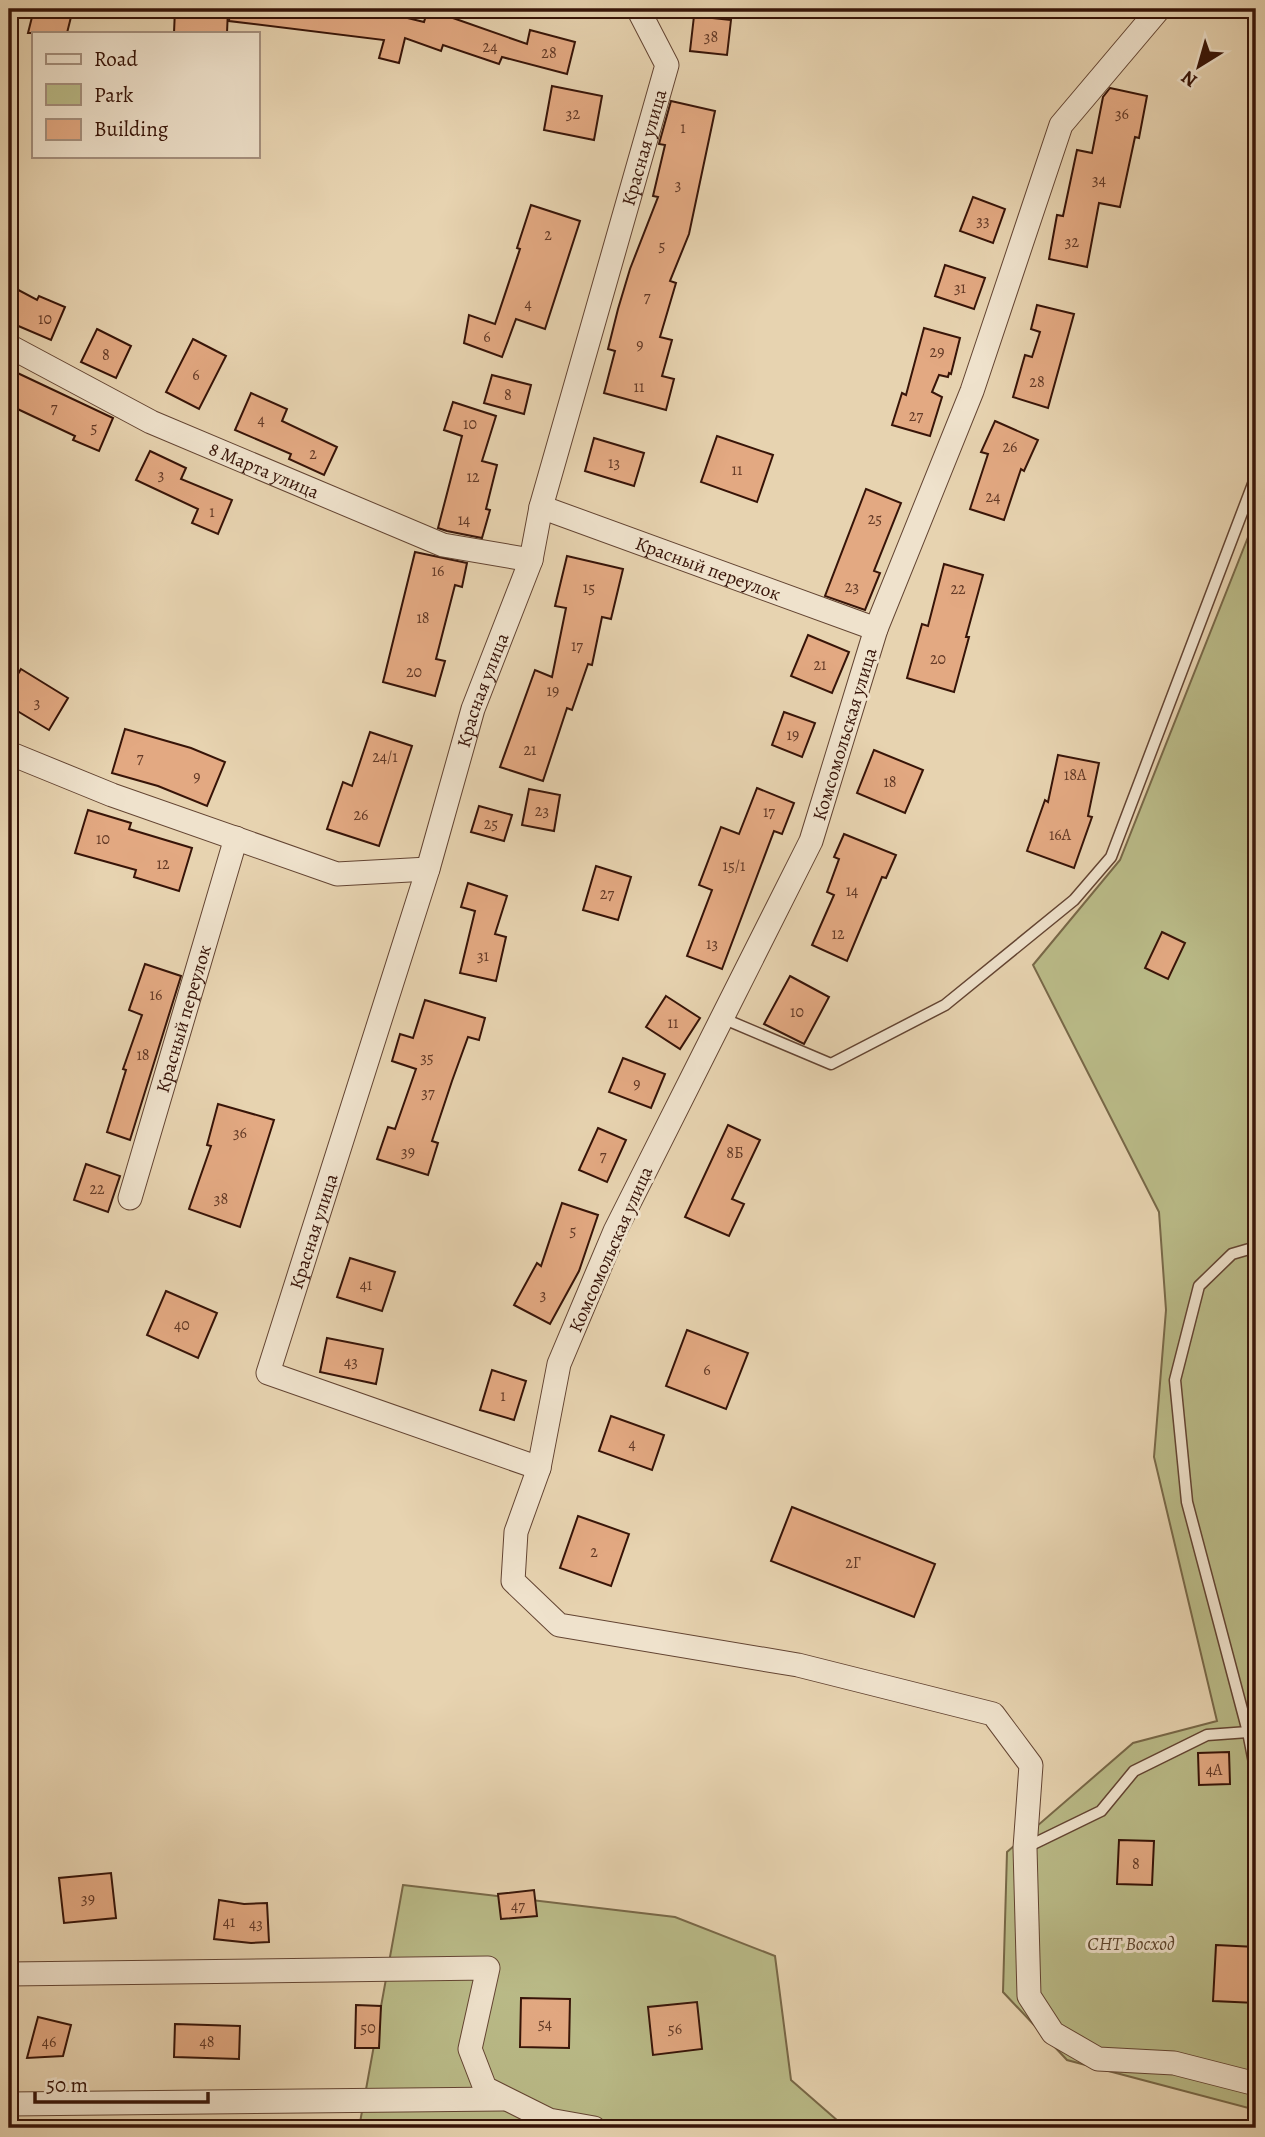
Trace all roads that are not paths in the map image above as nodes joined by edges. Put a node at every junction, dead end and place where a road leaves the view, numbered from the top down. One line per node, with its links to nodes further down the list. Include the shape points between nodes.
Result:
1 (638, 9): 5 (street, Красная улица, via 667,65)
2 (1159, 9): 7 (street, Комсомольская улица, via 1061,125 972,391)
3 (9, 346): 6 (street, 8 Марта улица, via 150,422 443,545)
4 (1256, 476): 11 (lane, via 1111,857 1074,900 945,1004 831,1063)
5 (541, 507): 6 (street, Красная улица); 7 (street, Красный переулок)
6 (531, 560): 10 (street, Красная улица, via 473,709)
7 (876, 629): 11 (street, Комсомольская улица, via 811,841)
8 (9, 752): 9 (street, via 112,795)
9 (236, 838): 10 (street, via 337,874); 12 (street, Красный переулок)
10 (428, 869): 14 (street, Красная улица, via 268,1373)
11 (722, 1018): 14 (street, Комсомольская улица, via 615,1231 559,1364)
12 (130, 1198)
13 (1256, 1247): 15 (lane, via 1232,1254 1199,1286 1175,1380 1186,1502)
14 (539, 1468): 17 (street, Комсомольская улица, via 516,1532 513,1581 559,1625 797,1664 993,1714 1031,1765)
15 (1248, 1732): 16 (lane); 17 (lane, via 1207,1735 1134,1771 1101,1811)
16 (1256, 1773)
17 (1025, 1848): 19 (street, Комсомольская улица, via 1029,1996 1053,2033 1098,2059 1174,2063)
18 (9, 1974): 20 (street, via 488,1968 470,2049 485,2088)
19 (1256, 2084)
20 (505, 2099): 21 (street); 22 (street, via 549,2120)
21 (9, 2104)
22 (594, 2128)

